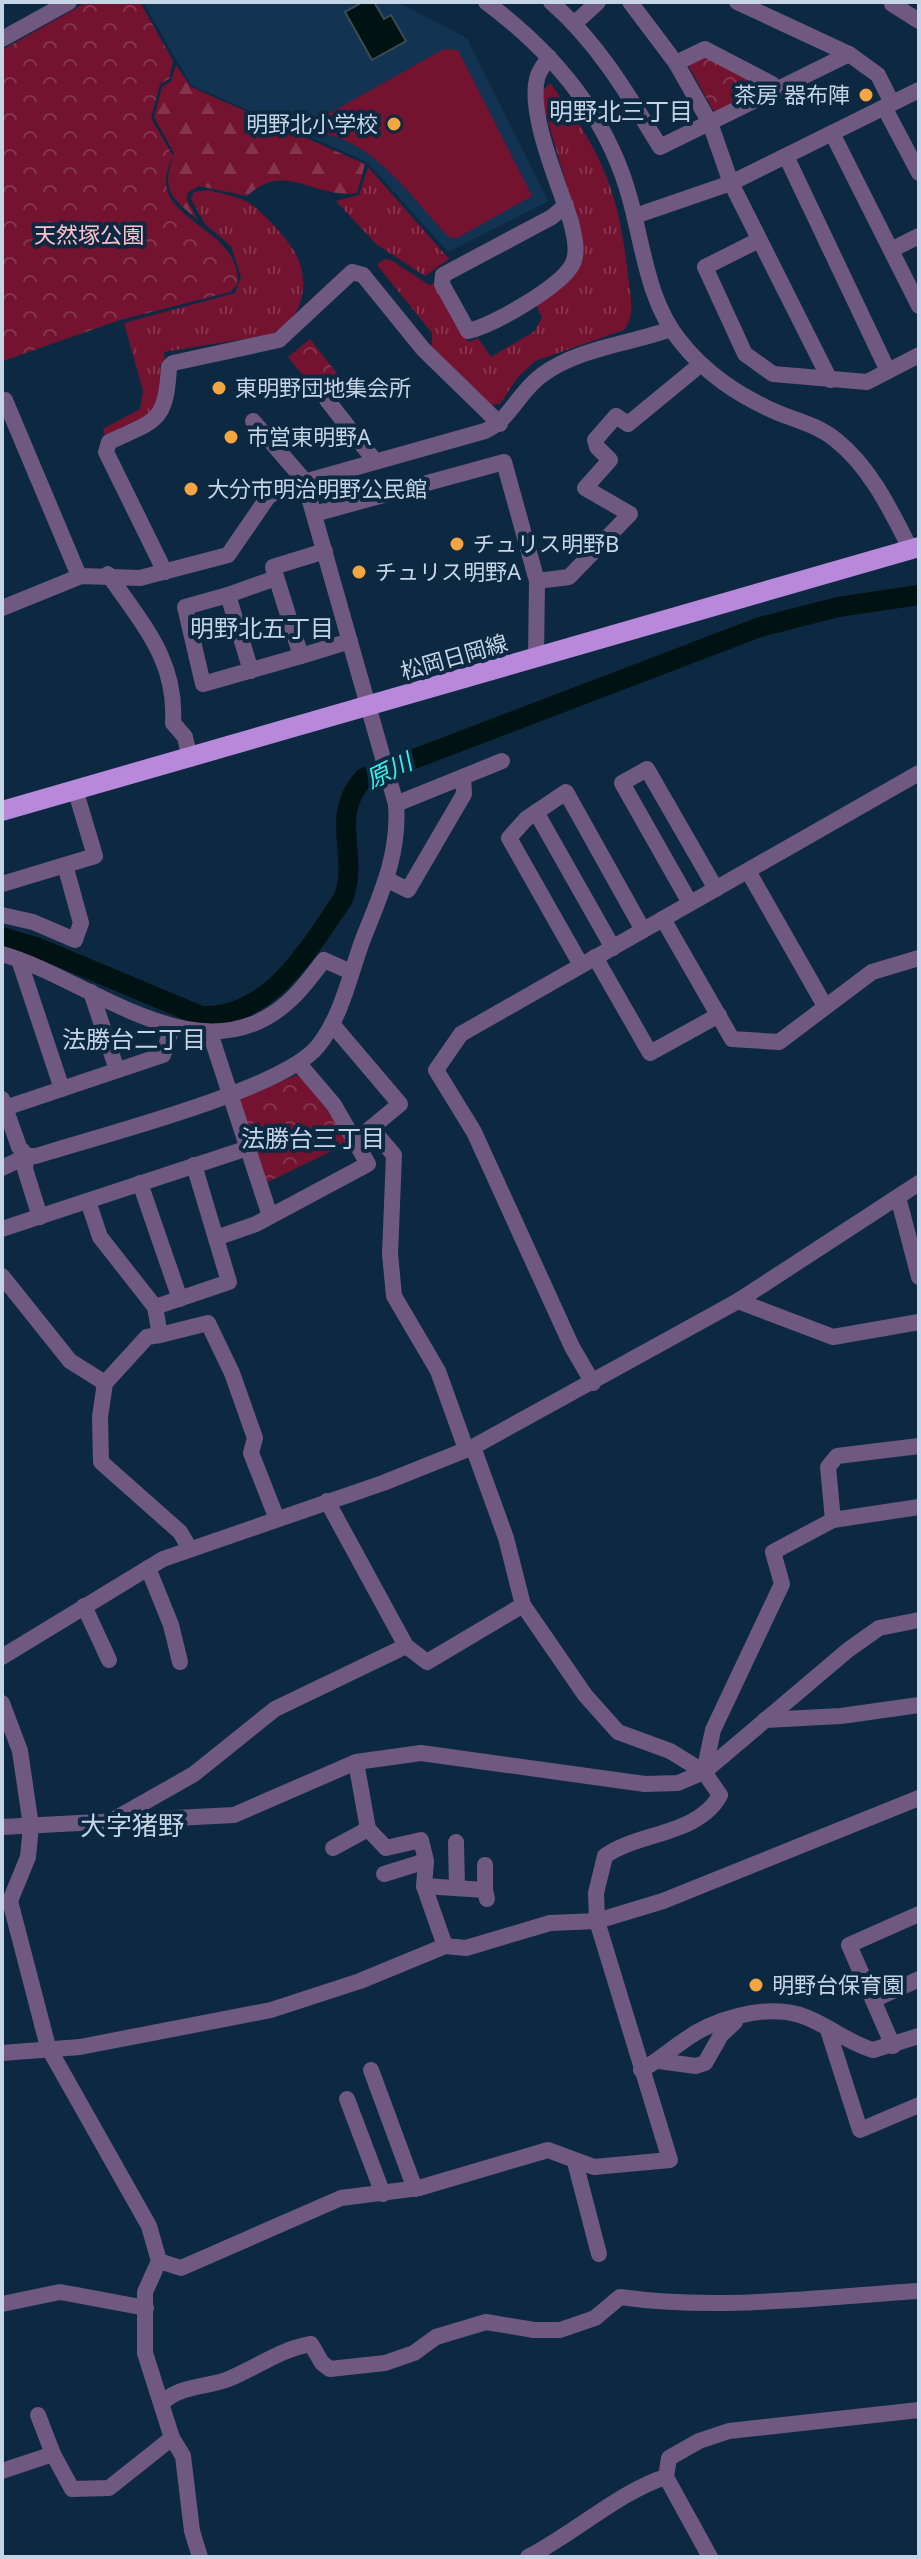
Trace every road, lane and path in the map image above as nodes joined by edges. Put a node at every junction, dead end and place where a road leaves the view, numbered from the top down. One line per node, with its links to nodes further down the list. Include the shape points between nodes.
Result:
1 (69, 2): 8 (street)
2 (486, 2): 13 (street)
3 (551, 2): 10 (street)
4 (598, 2): 10 (street)
5 (630, 2): 14 (street)
6 (737, 2): 12 (street)
7 (892, 4): 9 (street)
8 (45, 8): 11 (street)
9 (919, 21)
10 (575, 23): 18 (street, via 614,71 660,147)
11 (2, 39)
12 (849, 54): 16 (street); 17 (street, via 878,75)
13 (549, 57): 23 (street, via 536,92); 24 (street, via 597,122)
14 (676, 63): 16 (street, via 705,49); 18 (street)
15 (919, 90): 17 (street)
16 (776, 91): 18 (street)
17 (888, 105): 19 (street); 21 (street)
18 (710, 123): 22 (street)
19 (832, 133): 20 (street); 27 (street)
20 (786, 156): 22 (street); 32 (street)
21 (919, 173)
22 (731, 183): 24 (street); 26 (street)
23 (566, 205): 23 (street, via 443,275 442,284 468,331 550,288 572,265 575,237)
24 (635, 216): 29 (street)
25 (919, 236): 27 (street)
26 (759, 240): 33 (street); 33 (street, via 705,267 745,354 773,374)
27 (891, 250): 28 (street)
28 (919, 306)
29 (671, 329): 31 (street); 37 (street, via 554,367 530,386)
30 (919, 355): 32 (street)
31 (701, 364): 41 (street, via 733,392 812,424 838,441 870,475); 47 (street, via 628,424 616,416 596,437 596,446 610,460 585,488 630,514 569,577)
32 (888, 371): 33 (street, via 867,382)
33 (830, 380)
34 (5, 400): 45 (street)
35 (327, 400): 38 (street)
36 (253, 421): 39 (street)
37 (500, 424): 38 (street); 43 (street, via 423,349 363,275 352,272 279,340 173,363 158,416 109,442 106,452)
38 (375, 461): 39 (street)
39 (304, 480): 40 (street); 43 (street, via 268,497 228,555)
40 (314, 514): 42 (street); 47 (street, via 504,462)
41 (915, 549): 52 (main road, 松岡日岡線)
42 (325, 551): 46 (street, via 273,567); 50 (street)
43 (165, 572): 44 (street, via 140,578)
44 (108, 574): 45 (street); 55 (street, via 164,656 175,696 173,723 185,737)
45 (79, 576): 49 (street)
46 (276, 578): 48 (street); 51 (street)
47 (537, 581): 52 (street)
48 (228, 595): 53 (street); 53 (street, via 185,607 203,684)
49 (2, 608)
50 (350, 641): 51 (street); 54 (street)
51 (301, 656): 53 (street)
52 (536, 658): 54 (main road, 松岡日岡線)
53 (251, 671)
54 (369, 707): 55 (main road, 松岡日岡線); 60 (street)
55 (190, 759): 59 (main road, 松岡日岡線)
56 (502, 761): 58 (street)
57 (919, 773): 64 (street)
58 (463, 777): 60 (street); 65 (street, via 464,794 408,890)
59 (75, 789): 61 (main road, 松岡日岡線); 63 (street, via 95,856)
60 (396, 804): 65 (street, via 396,845)
61 (2, 811)
62 (536, 812): 71 (street, via 566,792); 72 (street); 76 (street, via 509,838)
63 (65, 865): 66 (street); 69 (street, via 81,923 75,940)
64 (748, 871): 67 (street); 79 (street)
65 (386, 879): 77 (street)
66 (2, 884)
67 (716, 889): 68 (street); 68 (street, via 647,769 622,783)
68 (690, 903): 70 (street)
69 (2, 915)
70 (663, 919): 71 (street); 80 (street)
71 (643, 930): 72 (street)
72 (613, 948): 76 (street)
73 (2, 954): 75 (street)
74 (919, 958): 79 (street, via 872,972)
75 (19, 960): 78 (street); 86 (street)
76 (588, 961): 80 (street, via 650,1053); 111 (street, via 461,1034 436,1070 474,1132)
77 (351, 972): 81 (street); 83 (street, via 324,960 287,1003 259,1022)
78 (91, 992): 82 (street); 85 (street)
79 (825, 1006): 80 (street, via 779,1042 732,1039)
80 (719, 1015)
81 (332, 1024): 84 (street); 89 (street, via 400,1104)
82 (172, 1027): 83 (street); 85 (street, via 163,1055)
83 (210, 1033): 87 (street)
84 (300, 1065): 87 (street); 90 (street, via 334,1105)
85 (117, 1070): 86 (street)
86 (62, 1089): 88 (street)
87 (230, 1094): 91 (street); 92 (street)
88 (3, 1103): 92 (street)
89 (371, 1128): 90 (street); 113 (street, via 394,1155 394,1296 438,1371)
90 (355, 1142): 99 (street, via 368,1164)
91 (248, 1148): 93 (street); 99 (street)
92 (27, 1156): 94 (street); 100 (street, via 25,1169)
93 (194, 1165): 95 (street); 102 (street)
94 (2, 1168)
95 (140, 1183): 98 (street); 105 (street)
96 (919, 1183): 97 (street)
97 (898, 1197): 104 (street); 106 (street)
98 (88, 1201): 100 (street); 107 (street, via 100,1237)
99 (270, 1216): 102 (street)
100 (40, 1217): 101 (street)
101 (2, 1229)
102 (216, 1238): 105 (street, via 229,1282)
103 (2, 1276): 110 (street, via 70,1361)
104 (919, 1277)
105 (180, 1299): 107 (street)
106 (738, 1301): 108 (street, via 833,1337); 111 (street)
107 (155, 1307): 109 (street)
108 (919, 1322)
109 (160, 1335): 110 (street, via 147,1337); 116 (street, via 208,1323 255,1438 251,1453)
110 (105, 1383): 118 (street, via 101,1462 180,1532)
111 (593, 1383): 113 (street)
112 (919, 1446): 117 (street, via 832,1458 828,1467)
113 (470, 1448): 114 (street); 120 (street, via 506,1538)
114 (327, 1501): 116 (street); 123 (street)
115 (919, 1507): 117 (street)
116 (277, 1519): 118 (street)
117 (833, 1520): 131 (street, via 773,1552 782,1584 713,1730)
118 (190, 1549): 119 (street)
119 (148, 1568): 121 (street); 126 (street)
120 (523, 1605): 123 (street, via 427,1662); 131 (street, via 585,1695 618,1732 670,1751)
121 (84, 1606): 124 (street); 125 (street)
122 (919, 1620): 129 (street, via 879,1628)
123 (406, 1646): 133 (street, via 275,1709 194,1774)
124 (2, 1657)
125 (109, 1660)
126 (180, 1662)
127 (2, 1703): 134 (street, via 20,1751)
128 (919, 1705): 129 (street)
129 (765, 1720): 131 (street)
130 (356, 1762): 131 (street, via 421,1753 645,1784 678,1783); 133 (street, via 234,1815); 136 (street)
131 (704, 1772): 146 (street, via 720,1795 707,1810 605,1856 596,1893)
132 (919, 1798): 146 (street, via 663,1901)
133 (110, 1822): 134 (street)
134 (31, 1826): 135 (street); 144 (street, via 21,1880)
135 (2, 1827)
136 (368, 1829): 138 (street); 139 (street, via 386,1848 421,1840)
137 (456, 1842): 143 (street)
138 (333, 1848)
139 (426, 1861): 141 (street); 142 (street)
140 (485, 1865): 143 (street, via 486,1894)
141 (384, 1874)
142 (424, 1886): 143 (street); 147 (street)
143 (457, 1888)
144 (7, 1889): 154 (street)
145 (919, 1914): 149 (street, via 849,1945)
146 (597, 1921): 147 (street, via 550,1923 466,1948); 158 (street)
147 (445, 1946): 154 (street, via 271,2010 124,2039)
148 (919, 1979): 149 (street)
149 (873, 2000): 153 (street)
150 (739, 2017): 151 (street, via 768,2010 797,2015); 156 (street, via 684,2040); 156 (street, via 705,2063)
151 (828, 2030): 153 (street, via 873,2050); 160 (street, via 860,2130)
152 (919, 2036): 153 (street)
153 (893, 2046)
154 (48, 2047): 155 (street); 165 (street, via 128,2185)
155 (2, 2053)
156 (659, 2061): 158 (street)
157 (371, 2070): 162 (street)
158 (641, 2070): 161 (street, via 670,2160 594,2167)
159 (347, 2099): 163 (street)
160 (919, 2105)
161 (575, 2162): 162 (street, via 548,2150); 164 (street)
162 (415, 2189): 163 (street)
163 (383, 2194): 165 (street, via 341,2198 181,2268)
164 (599, 2254)
165 (159, 2261): 168 (street, via 145,2292)
166 (919, 2291): 169 (street, via 733,2303 667,2304 620,2297 595,2318 560,2330 486,2322 436,2337 414,2353 385,2363 330,2369 311,2344 289,2348 228,2380 200,2384)
167 (2, 2304): 168 (street, via 60,2292)
168 (146, 2308): 169 (street, via 145,2353)
169 (162, 2403): 172 (street)
170 (919, 2410): 175 (street, via 729,2431 669,2458)
171 (38, 2415): 173 (street)
172 (172, 2438): 173 (street, via 109,2488 72,2489); 176 (street, via 183,2456)
173 (53, 2454): 174 (street)
174 (2, 2471)
175 (666, 2477): 177 (street, via 644,2483); 178 (street)
176 (196, 2556)
177 (528, 2557)
178 (710, 2557)

